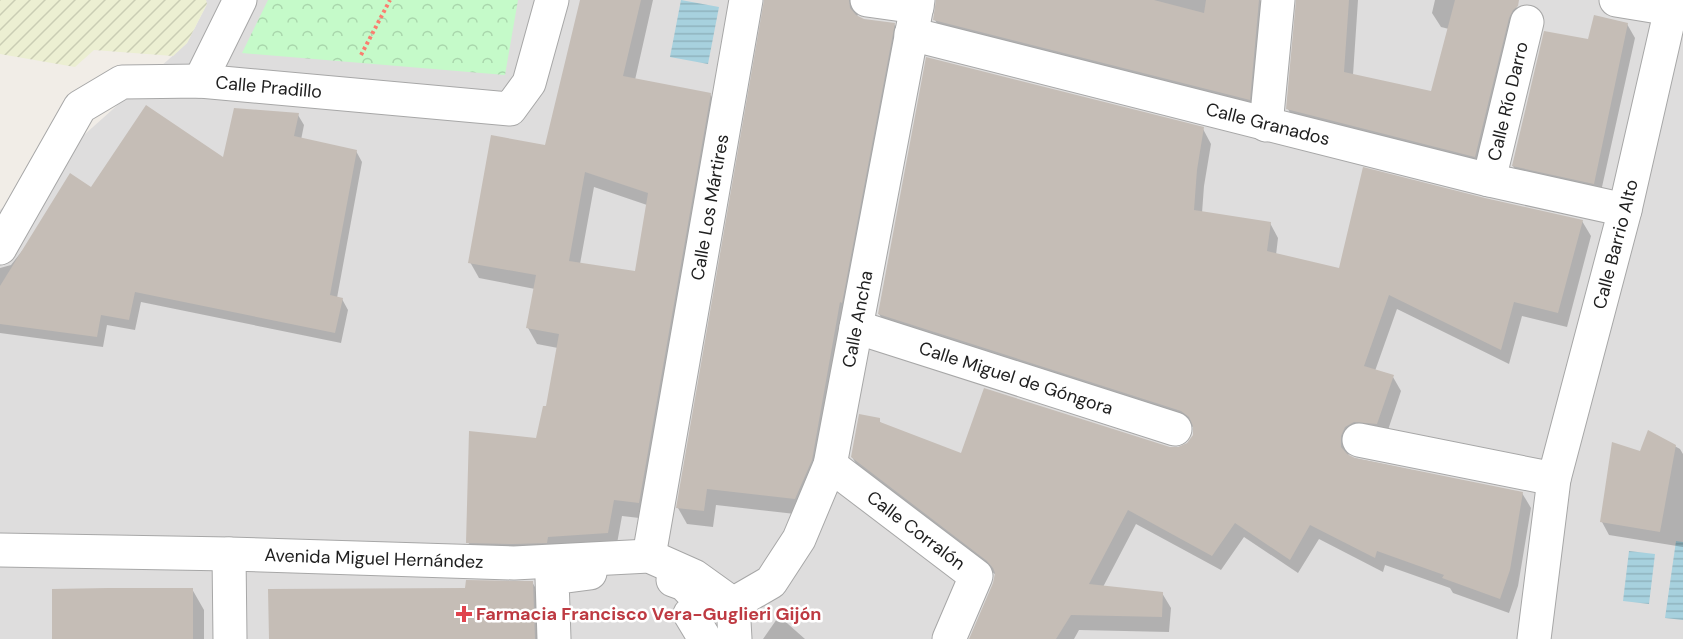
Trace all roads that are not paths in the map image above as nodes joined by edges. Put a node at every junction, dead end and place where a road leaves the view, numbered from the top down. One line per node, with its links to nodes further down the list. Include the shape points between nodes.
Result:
1 (240, 0): 10 (street)
2 (552, 0): 10 (street, Calle Pradillo, via 530,83 510,109)
3 (746, 0): 22 (street, Calle Los Mártires)
4 (867, 0): 8 (street)
5 (1278, 0): 11 (street)
6 (1616, 0): 7 (street)
7 (1676, 6): 13 (street, Calle Barrio Alto)
8 (915, 14): 11 (street, Calle Granados); 15 (street, Calle Ancha)
9 (1527, 22): 12 (street, Calle Río Darro)
10 (200, 81): 14 (street, Calle Pradillo, via 122,82 80,107)
11 (1266, 125): 12 (street, Calle Granados)
12 (1490, 180): 13 (street, Calle Granados)
13 (1624, 210): 19 (street, Calle Barrio Alto)
14 (0, 248)
15 (856, 327): 16 (street, Calle Miguel de Góngora); 18 (street, Calle Ancha)
16 (1175, 429)
17 (1359, 440): 19 (street)
18 (830, 465): 23 (street, Calle Ancha, via 799,539 771,582); 28 (street, Calle Corralón, via 976,576)
19 (1554, 479): 29 (street, Calle Barrio Alto)
20 (0, 550): 21 (street, Avenida Miguel Hernández)
21 (229, 554): 22 (street, Avenida Miguel Hernández, via 514,563); 24 (street)
22 (649, 556): 23 (street, Avenida Miguel Hernández, via 694,576)
23 (733, 604): 27 (street)
24 (230, 639)
25 (554, 639): 26 (street, via 552,578 601,571 648,571 684,584 703,604 690,614)
26 (705, 639)
27 (735, 639)
28 (949, 639)
29 (1534, 639)

